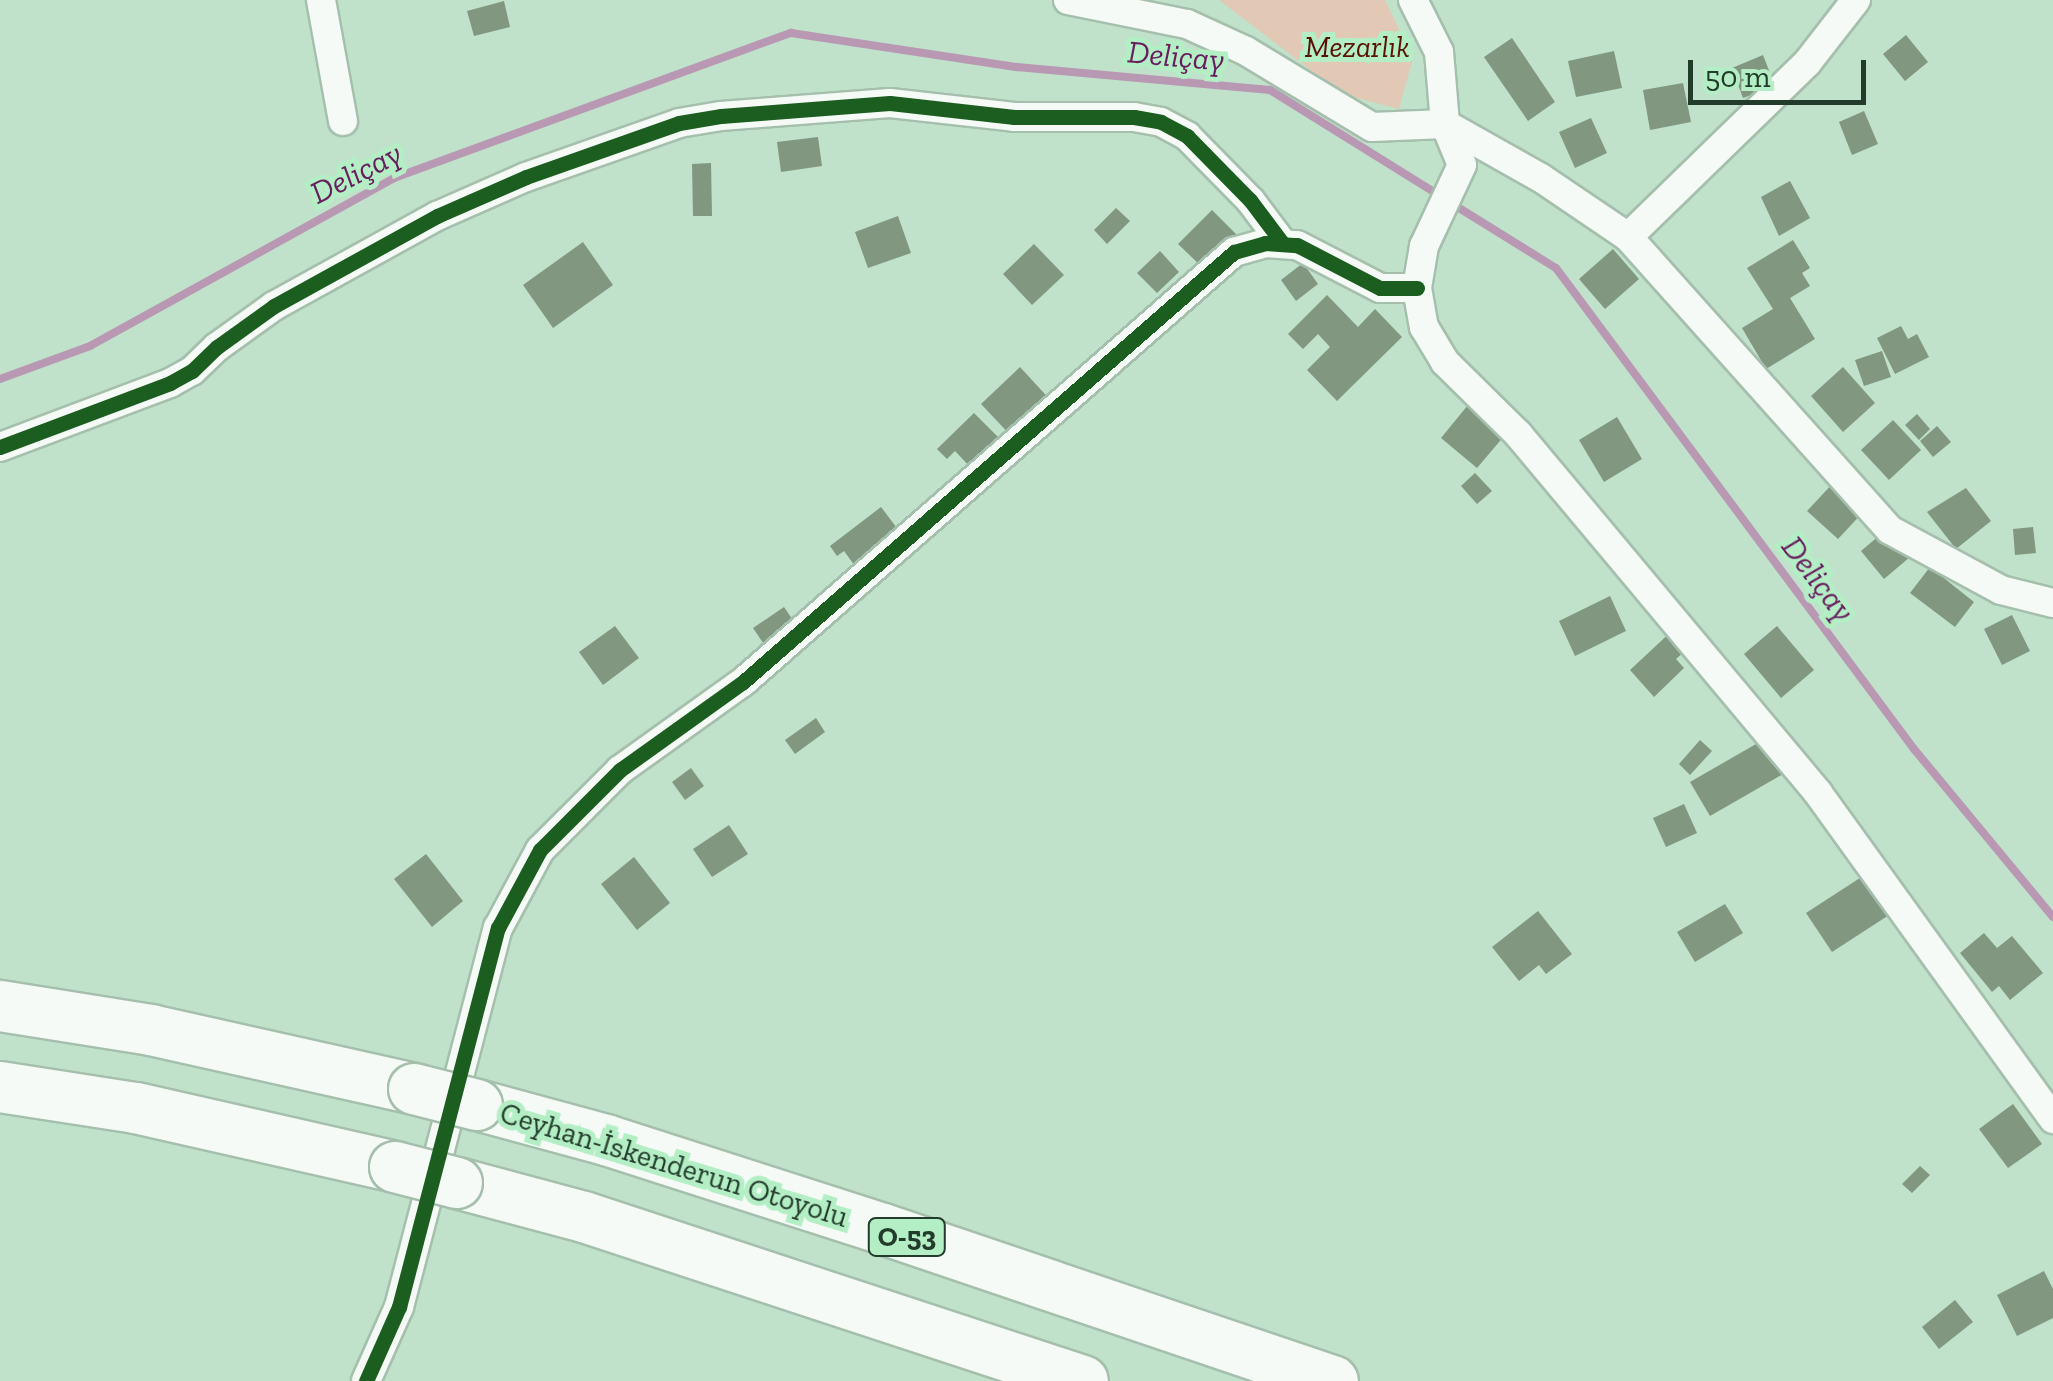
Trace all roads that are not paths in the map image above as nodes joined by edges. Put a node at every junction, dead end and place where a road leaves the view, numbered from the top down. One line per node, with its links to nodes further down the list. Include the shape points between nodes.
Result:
1 (321, 0): 5 (street)
2 (1068, 0): 6 (street, via 1187,24 1246,51 1372,127)
3 (1412, 0): 6 (street, via 1438,52)
4 (1856, 0): 7 (street, via 1807,63)
5 (343, 121)
6 (1445, 124): 7 (street); 9 (street, via 1462,166 1424,246)
7 (1628, 237): 11 (street, via 1890,530 2001,590)
8 (1282, 244): 9 (street, via 1380,288); 10 (street, via 1250,200 1187,136 1161,122 890,104 721,116 680,123 526,177 438,216 286,299 181,377); 15 (street, via 1234,252 1191,286 742,682 620,770 540,850 498,928 398,1308)
9 (1418, 288): 14 (street, via 1424,327 1445,362 1518,434 1818,793)
10 (0, 447)
11 (2053, 603)
12 (0, 1006): 17 (highway, Ceyhan-İskenderun Otoyolu / O-53, bridge, via 151,1030 606,1140)
13 (0, 1087): 16 (highway, bridge, via 136,1108 602,1222)
14 (2053, 1119)
15 (366, 1381)
16 (1083, 1381)
17 (1333, 1381)

